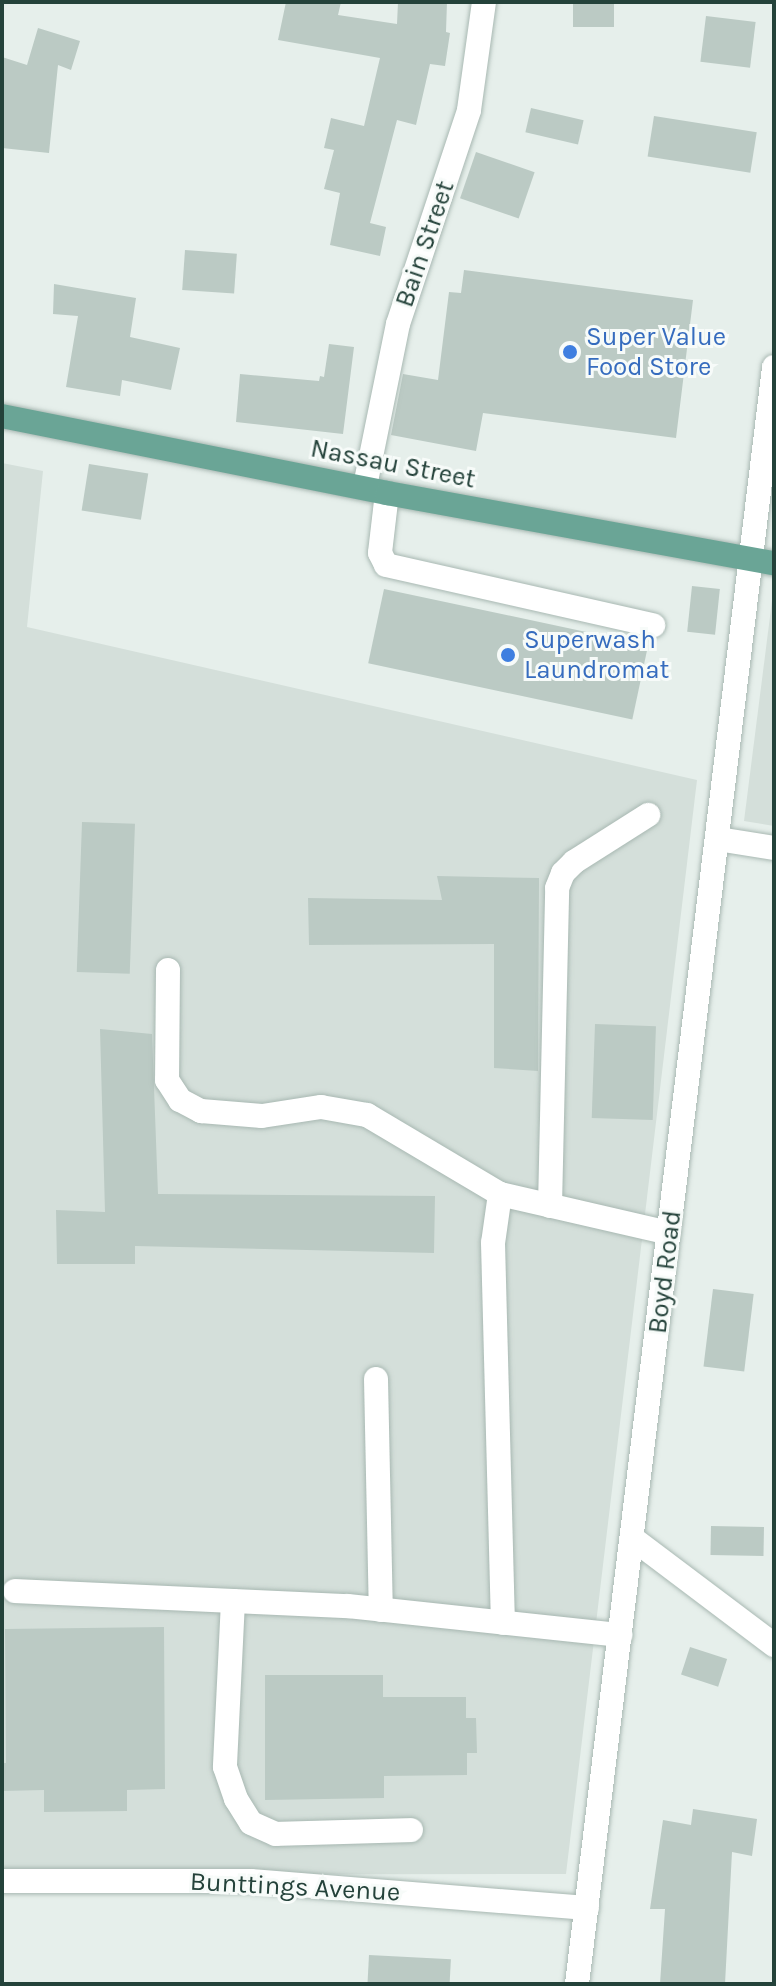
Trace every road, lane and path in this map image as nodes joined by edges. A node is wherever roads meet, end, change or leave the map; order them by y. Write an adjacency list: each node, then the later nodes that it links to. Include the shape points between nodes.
1 (484, 2): 4 (street, Bain Street, via 469,110 398,324)
2 (774, 367): 5 (street, Boyd Road)
3 (2, 416): 4 (main road, Nassau Street)
4 (376, 490): 5 (main road, Nassau Street); 6 (street, Bain Street, via 380,553 386,565)
5 (763, 562): 8 (street, Boyd Road)
6 (653, 625)
7 (648, 815): 12 (street, via 574,862 557,888)
8 (718, 839): 9 (street); 13 (street, Boyd Road)
9 (774, 848)
10 (168, 970): 11 (street, via 167,1080 180,1100 201,1111 262,1116 321,1107 367,1115)
11 (500, 1194): 12 (street); 19 (street, via 493,1243)
12 (550, 1206): 13 (street)
13 (669, 1233): 15 (street, Boyd Road)
14 (376, 1379): 18 (street)
15 (632, 1538): 20 (street, Boyd Road); 21 (street)
16 (15, 1591): 17 (street)
17 (233, 1601): 18 (street); 22 (street, via 225,1767 251,1823 276,1834)
18 (381, 1610): 19 (street)
19 (503, 1623): 20 (street)
20 (620, 1635): 24 (street, Boyd Road)
21 (774, 1645)
22 (411, 1830)
23 (2, 1881): 24 (street, Bunttings Avenue, via 251,1881)
24 (587, 1908): 25 (street, Boyd Road)
25 (577, 1984)

